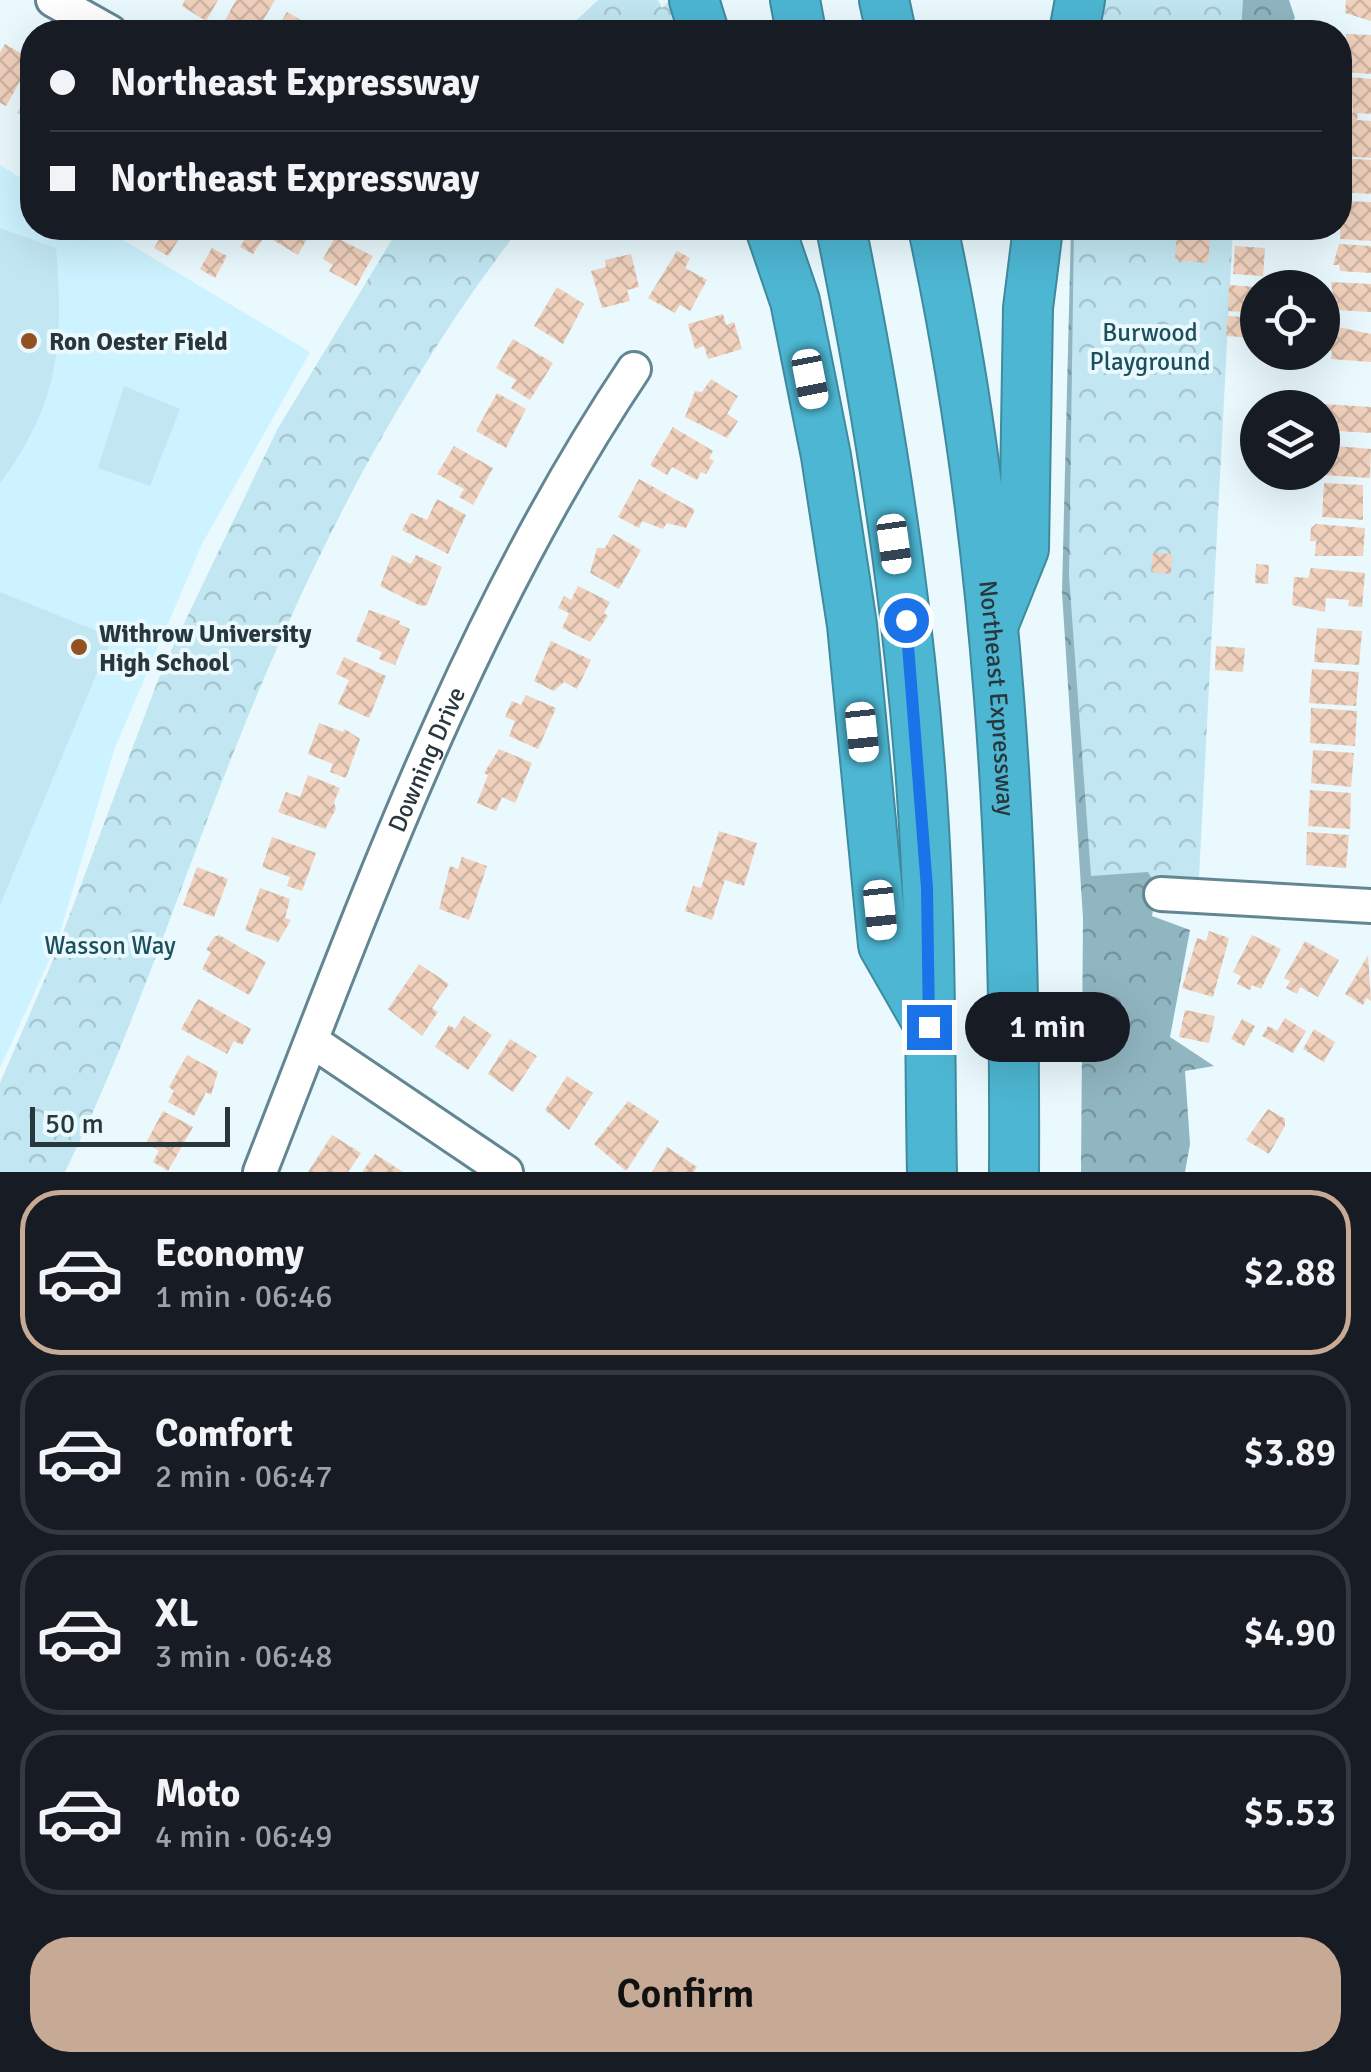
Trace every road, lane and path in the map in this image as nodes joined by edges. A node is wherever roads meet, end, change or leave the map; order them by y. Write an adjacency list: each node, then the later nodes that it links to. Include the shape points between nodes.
1 (53, 0): 2 (street)
2 (89, 20)
3 (774, 240): 11 (highway, via 794,302 826,456 852,625 884,945)
4 (843, 240): 11 (highway, via 906,620 927,888)
5 (936, 240): 8 (highway, Northeast Expressway)
6 (1036, 240): 8 (highway, via 1028,308 1024,549)
7 (634, 369): 12 (street, Downing Drive, via 486,622 413,784)
8 (992, 629): 16 (highway, Northeast Expressway, via 1010,926)
9 (1161, 894): 10 (street)
10 (1371, 906)
11 (929, 1027): 15 (highway)
12 (312, 1041): 13 (street, Downing Drive); 14 (street)
13 (260, 1172)
14 (506, 1172)
15 (932, 1172)
16 (1014, 1172)

